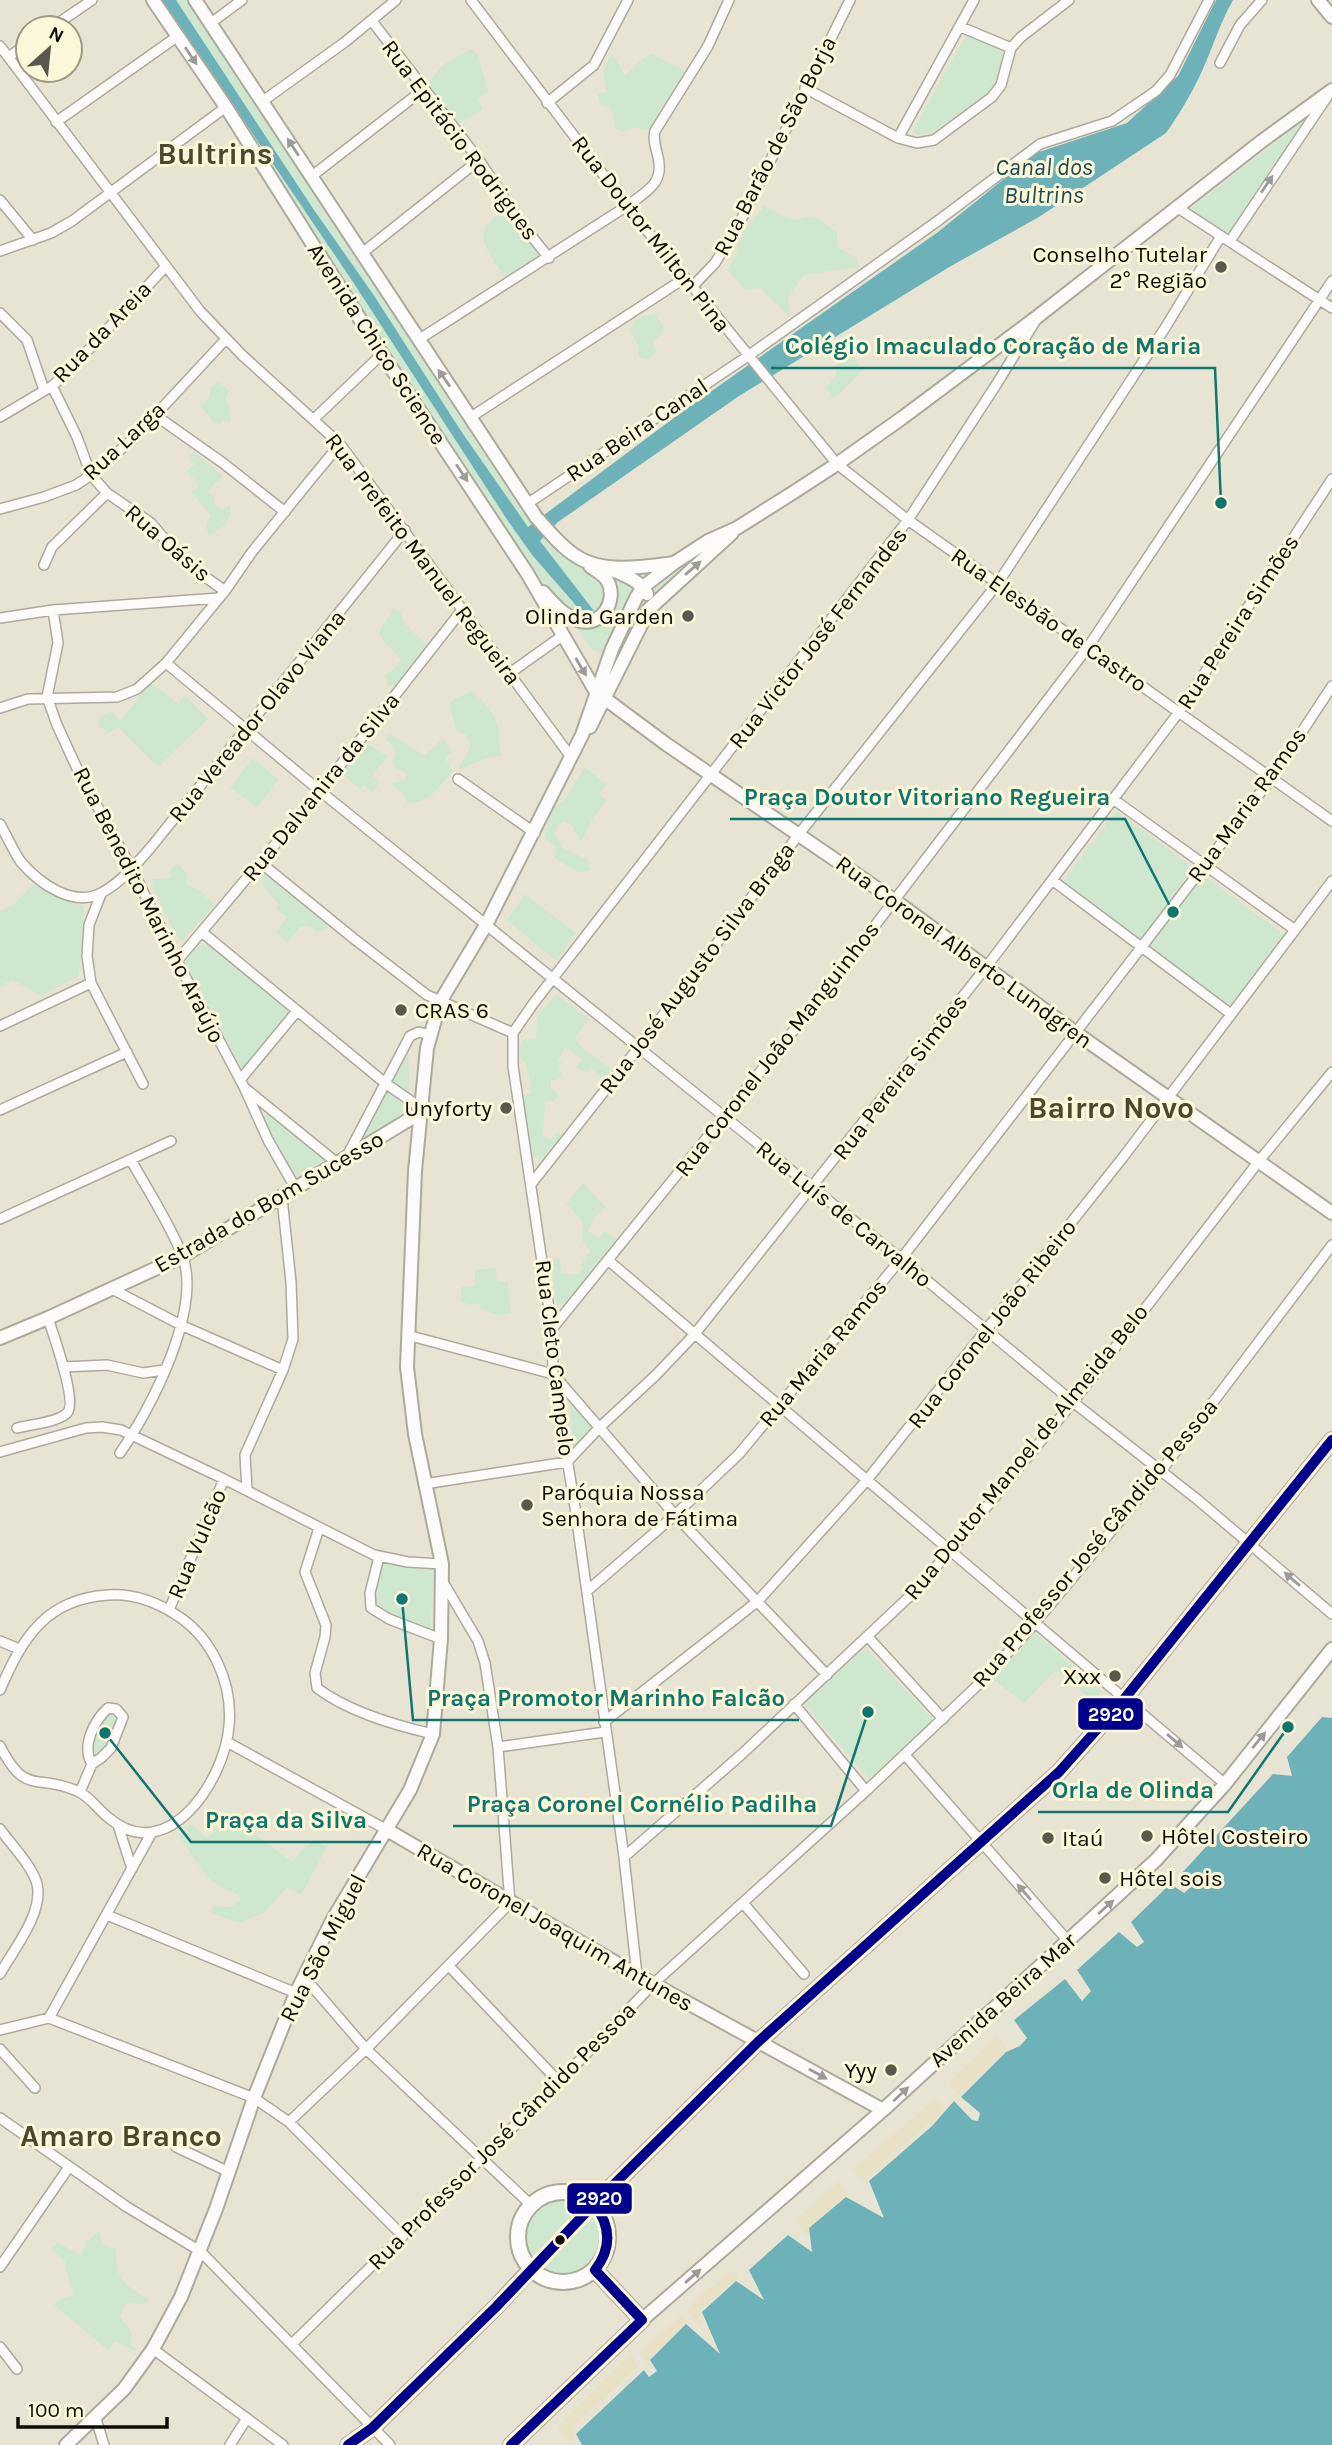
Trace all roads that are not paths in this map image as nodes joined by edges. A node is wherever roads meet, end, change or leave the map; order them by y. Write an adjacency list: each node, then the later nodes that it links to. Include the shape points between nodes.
1 (92, 0): 15 (street)
2 (153, 0): 20 (main road, Avenida Chico Science)
3 (195, 0): 18 (main road, Avenida Chico Science)
4 (242, 0): 18 (street)
5 (471, 0): 30 (street, Rua Doutor Milton Pina)
6 (628, 0): 30 (street, via 594,65)
7 (729, 0): 38 (street, via 708,46 655,131 660,174)
8 (850, 0): 26 (street, Rua Barão de São Borja)
9 (974, 0): 19 (street)
10 (1069, 0): 22 (street)
11 (1209, 0): 59 (street, Rua Beira Canal, via 1170,75 1156,91 1112,121 1040,144)
12 (1262, 0): 25 (street, via 1240,24)
13 (1318, 0): 16 (main road)
14 (394, 1): 17 (street)
15 (72, 14)
16 (1332, 17)
17 (372, 21): 27 (street, Rua Epitácio Rodrigues); 29 (street)
18 (211, 23): 29 (main road, Avenida Chico Science)
19 (961, 27): 22 (street); 33 (street)
20 (178, 36): 31 (main road, Avenida Chico Science, one-way to 31); 32 (street)
21 (0, 46): 24 (street, Rua Prefeito Manuel Regueira)
22 (1011, 48): 33 (street, via 1001,85 984,104 934,140 917,143)
23 (14, 53): 24 (street)
24 (8, 57): 32 (street, Rua Prefeito Manuel Regueira)
25 (1220, 63)
26 (805, 88): 33 (street); 49 (street, Rua Barão de São Borja, via 729,241)
27 (424, 89): 34 (street, Rua Epitácio Rodrigues); 35 (street)
28 (1332, 90): 39 (main road); 42 (street, one-way to 28)
29 (262, 101): 35 (main road, Avenida Chico Science, one-way to 29)
30 (547, 103): 38 (street, Rua Doutor Milton Pina)
31 (226, 107): 36 (street); 58 (main road, Avenida Chico Science)
32 (56, 122): 36 (street, Rua Prefeito Manuel Regueira)
33 (898, 138)
34 (479, 160): 44 (street); 45 (street, Rua Epitácio Rodrigues)
35 (312, 176): 44 (main road, Avenida Chico Science)
36 (110, 191): 41 (street, via 72,221); 46 (street, Rua Prefeito Manuel Regueira)
37 (0, 200): 41 (street)
38 (627, 206): 45 (street); 47 (street, Rua Doutor Milton Pina)
39 (1178, 208): 40 (street); 53 (main road)
40 (1222, 236): 42 (street); 81 (street, Rua José Augusto Silva Braga)
41 (33, 240): 43 (street)
42 (1230, 241): 50 (street)
43 (0, 251)
44 (361, 254): 57 (main road, Avenida Chico Science)
45 (549, 258): 57 (street)
46 (166, 266): 56 (street, Rua Prefeito Manuel Regueira); 60 (street, Rua da Areia)
47 (685, 278): 49 (street, Rua Doutor Milton Pina); 63 (street)
48 (1332, 281): 50 (street, Rua Coronel João Manguinhos)
49 (692, 287): 59 (street, Rua Doutor Milton Pina)
50 (1320, 300): 51 (street); 89 (street, Rua Coronel João Manguinhos)
51 (1332, 308)
52 (0, 313): 54 (street, Rua Oásis)
53 (1038, 317): 66 (main road); 73 (street, Rua Victor José Fernandes)
54 (9, 320): 55 (street); 60 (street, Rua Oásis, via 30,345)
55 (0, 330)
56 (226, 339): 61 (street, Rua Larga); 64 (street, Rua Prefeito Manuel Regueira)
57 (418, 340): 63 (main road, Avenida Chico Science, one-way to 57)
58 (382, 354): 64 (street); 80 (main road, Avenida Chico Science, one-way to 80)
59 (749, 358): 66 (street, Rua Doutor Milton Pina); 70 (street, Rua Beira Canal)
60 (48, 388): 62 (street, Rua da Areia); 67 (street, Rua Oásis, via 77,437)
61 (155, 415): 67 (street, Rua Larga); 72 (street)
62 (0, 417)
63 (471, 417): 70 (main road, Avenida Chico Science)
64 (314, 419): 65 (street, Rua Prefeito Manuel Regueira)
65 (340, 444): 72 (street); 75 (street, Rua Prefeito Manuel Regueira)
66 (837, 464): 73 (street, Rua Elesbão de Castro); 74 (main road)
67 (91, 475): 69 (street, Rua Oásis); 71 (street, Rua Larga, via 44,497)
68 (1332, 480): 96 (street, Rua Pereira Simões)
69 (107, 493): 78 (street, via 52,547); 83 (street, Rua Oásis, via 152,523 183,561)
70 (527, 504): 76 (main road, Avenida Chico Science)
71 (0, 509)
72 (285, 512): 83 (street)
73 (908, 520): 81 (street, Rua Elesbão de Castro); 99 (street, Rua Victor José Fernandes)
74 (737, 528): 77 (main road); 84 (main road, one-way to 74)
75 (405, 530): 86 (street, Rua Prefeito Manuel Regueira); 97 (street, Rua Vereador Olavo Viana)
76 (578, 558): 79 (main road, Avenida Chico Science); 80 (main road, via 603,576 610,589 609,607 590,621 574,619 560,610)
77 (674, 563): 79 (main road, Avenida Chico Science); 82 (main road)
78 (44, 565)
79 (604, 567): 82 (main road)
80 (527, 573): 88 (main road, Avenida Chico Science)
81 (998, 583): 89 (street, Rua Elesbão de Castro); 107 (street, Rua José Augusto Silva Braga)
82 (643, 587): 84 (main road); 93 (main road, via 612,649)
83 (222, 595): 85 (street); 90 (street)
84 (649, 608): 93 (main road)
85 (52, 610): 87 (street); 94 (street, via 58,643)
86 (462, 610): 91 (street, Rua Prefeito Manuel Regueira); 102 (street, Rua Dalvanira da Silva)
87 (0, 618)
88 (562, 636): 91 (street); 93 (main road, Avenida Chico Science, one-way to 93)
89 (1088, 647): 96 (street, Rua Elesbão de Castro); 114 (street, Rua Coronel João Manguinhos)
90 (166, 663): 94 (street, via 125,695); 97 (street, Rua Luís de Carvalho)
91 (510, 673): 98 (street, Rua Prefeito Manuel Regueira)
92 (1332, 686): 101 (street, Rua Maria Ramos)
93 (600, 695): 98 (main road, Rua São Miguel, via 594,720); 99 (main road, Rua Coronel Alberto Lundgren)
94 (47, 697): 95 (street); 110 (street, Rua Benedito Marinho Araújo, via 81,777)
95 (0, 708)
96 (1179, 712): 101 (street, Rua Elesbão de Castro); 103 (street, Rua Pereira Simões)
97 (247, 730): 102 (street, Rua Luís de Carvalho); 110 (street, Rua Vereador Olavo Viana)
98 (571, 757): 106 (main road, Rua São Miguel)
99 (712, 776): 107 (main road, Rua Coronel Alberto Lundgren); 121 (street, Rua Victor José Fernandes)
100 (458, 779): 106 (street)
101 (1271, 779): 104 (street, Rua Elesbão de Castro); 109 (street, Rua Maria Ramos)
102 (320, 791): 108 (street, Rua Dalvanira da Silva); 115 (street, Rua Luís de Carvalho)
103 (1113, 799): 109 (street); 111 (street, Rua Pereira Simões)
104 (1332, 821)
105 (0, 824): 113 (street, via 20,860 37,878 75,897)
106 (535, 833): 115 (main road, Rua São Miguel)
107 (799, 834): 114 (main road, Rua Coronel Alberto Lundgren); 130 (street, Rua José Augusto Silva Braga)
108 (261, 863): 117 (street, Rua Dalvanira da Silva); 123 (street)
109 (1204, 863): 116 (street); 118 (street, Rua Maria Ramos)
110 (132, 869): 113 (street, Rua Vereador Olavo Viana); 119 (street, Rua Benedito Marinho Araújo)
111 (1052, 880): 118 (street); 120 (street, Rua Pereira Simões)
112 (1332, 881): 116 (street, Rua Coronel João Ribeiro)
113 (100, 894): 122 (street, via 88,938)
114 (894, 900): 120 (main road, Rua Coronel Alberto Lundgren); 139 (street, Rua Coronel João Manguinhos)
115 (486, 925): 121 (street, Rua Luís de Carvalho); 123 (main road, Rua São Miguel)
116 (1295, 930): 125 (street, Rua Coronel João Ribeiro)
117 (203, 933): 119 (street, Rua Dalvanira da Silva); 124 (street)
118 (1141, 948): 125 (street); 128 (street, Rua Maria Ramos)
119 (177, 961): 133 (street, Rua Benedito Marinho Araújo)
120 (987, 966): 128 (main road, Rua Coronel Alberto Lundgren); 145 (street, Rua Pereira Simões)
121 (554, 979): 127 (street); 130 (street, Rua Luís de Carvalho)
122 (91, 983): 126 (street); 131 (street)
123 (440, 1002): 127 (street); 129 (main road, Rua São Miguel)
124 (297, 1011): 133 (street); 134 (street)
125 (1231, 1014): 136 (street, Rua Coronel João Ribeiro)
126 (0, 1026)
127 (513, 1033): 144 (street, Rua Cleto Campelo, via 513,1066)
128 (1076, 1033): 136 (main road, Rua Coronel Alberto Lundgren); 152 (street, Rua Maria Ramos)
129 (430, 1035): 134 (street, via 419,1032 410,1036); 138 (main road, Rua São Miguel)
130 (639, 1047): 139 (street, Rua Luís de Carvalho); 144 (street, Rua José Augusto Silva Braga)
131 (127, 1052): 135 (street); 137 (street)
132 (1332, 1072): 143 (street, Rua Doutor Manoel de Almeida Belo)
133 (242, 1083): 142 (street); 146 (street, Rua Benedito Marinho Araújo)
134 (385, 1083): 138 (street); 142 (street)
135 (142, 1084)
136 (1168, 1098): 143 (main road, Rua Coronel Alberto Lundgren); 158 (street, Rua Coronel João Ribeiro)
137 (0, 1110)
138 (420, 1111): 142 (main road, Estrada do Bom Sucesso); 159 (main road, Rua São Miguel)
139 (724, 1117): 145 (street, Rua Luís de Carvalho); 153 (street, Rua Coronel João Manguinhos)
140 (171, 1141): 141 (street)
141 (131, 1160): 149 (street); 151 (street)
142 (342, 1160): 146 (main road, Estrada do Bom Sucesso)
143 (1259, 1161): 148 (main road, Rua Coronel Alberto Lundgren); 166 (street, Rua Doutor Manoel de Almeida Belo)
144 (532, 1183): 157 (street, Rua Cleto Campelo)
145 (811, 1188): 152 (street, Rua Luís de Carvalho); 160 (street, Rua Pereira Simões)
146 (296, 1189): 147 (main road, Estrada do Bom Sucesso)
147 (282, 1198): 151 (main road, Estrada do Bom Sucesso); 164 (street, Rua Vulcão, via 294,1327)
148 (1332, 1213)
149 (0, 1219)
150 (1332, 1245): 175 (street, Rua Professor José Cândido Pessoa)
151 (183, 1256): 154 (main road, Estrada do Bom Sucesso); 156 (street)
152 (901, 1259): 158 (street, Rua Luís de Carvalho); 167 (street, Rua Maria Ramos)
153 (609, 1261): 157 (street, Rua Coronel João Manguinhos); 160 (street)
154 (112, 1289): 155 (main road, Estrada do Bom Sucesso); 156 (street)
155 (48, 1318): 161 (main road, Estrada do Bom Sucesso); 162 (street)
156 (183, 1326): 163 (street); 164 (street)
157 (552, 1329): 165 (street, Rua Cleto Campelo)
158 (987, 1331): 166 (street, Rua Luís de Carvalho); 177 (street, Rua Coronel João Ribeiro)
159 (407, 1335): 165 (street); 178 (main road, Rua São Miguel, via 408,1388)
160 (694, 1335): 167 (street); 168 (street, Rua Pereira Simões)
161 (0, 1338)
162 (63, 1367): 163 (street, via 107,1365 144,1373); 169 (street, via 71,1400 68,1412)
163 (164, 1370): 170 (street)
164 (283, 1370): 179 (street, Rua Vulcão, via 245,1455)
165 (553, 1374): 168 (street); 174 (street, Rua Cleto Campelo)
166 (1073, 1402): 175 (street, Rua Luís de Carvalho); 183 (street, Rua Doutor Manoel de Almeida Belo)
167 (779, 1405): 177 (street); 180 (street, Rua Maria Ramos, via 739,1454)
168 (600, 1427): 174 (street, Rua Pereira Simões); 180 (street)
169 (17, 1428)
170 (133, 1435): 172 (street, via 110,1428 86,1428); 173 (street); 176 (street)
171 (1332, 1440): 182 (main road)
172 (0, 1452)
173 (120, 1453)
174 (567, 1462): 178 (street); 187 (street, Rua Cleto Campelo)
175 (1161, 1471): 182 (street, Rua Luís de Carvalho); 191 (street, Rua Professor José Cândido Pessoa)
176 (225, 1479): 179 (street); 189 (street, Rua Vulcão)
177 (867, 1480): 183 (street); 188 (street, Rua Coronel João Ribeiro)
178 (424, 1484): 185 (main road, Rua São Miguel)
179 (247, 1490): 181 (street)
180 (675, 1515): 187 (street, Rua Maria Ramos); 188 (street)
181 (319, 1528): 184 (street); 203 (street, via 305,1568 326,1625 314,1681 317,1688 378,1718)
182 (1251, 1544): 190 (street, Rua Luís de Carvalho, one-way to 182); 199 (main road)
183 (951, 1550): 191 (street); 192 (street, Rua Doutor Manoel de Almeida Belo)
184 (379, 1557): 185 (street); 193 (street, via 371,1608)
185 (442, 1564): 186 (main road, Rua São Miguel)
186 (443, 1582): 193 (main road, Rua São Miguel); 206 (street, via 483,1653)
187 (587, 1591): 202 (street, Rua Cleto Campelo)
188 (758, 1601): 197 (street); 202 (street, Rua Coronel João Ribeiro)
189 (169, 1610): 195 (street, via 129,1595 75,1600 51,1612); 204 (street, via 198,1631 222,1674 230,1717)
190 (1332, 1614)
191 (1035, 1623): 199 (street); 201 (street, Rua Professor José Cândido Pessoa)
192 (868, 1637): 197 (street, Rua Doutor Manoel de Almeida Belo); 201 (street)
193 (441, 1639): 203 (main road, Rua São Miguel)
194 (0, 1641): 195 (street)
195 (19, 1649): 198 (street)
196 (1332, 1649): 209 (main road, Avenida Beira Mar, one-way to 196)
197 (827, 1675): 200 (street, Rua Doutor Manoel de Almeida Belo)
198 (0, 1690)
199 (1125, 1698): 209 (street, one-way to 209); 216 (main road, via 1059,1772)
200 (794, 1704): 210 (street); 217 (street, Rua Doutor Manoel de Almeida Belo)
201 (943, 1719): 207 (street, Rua Professor José Cândido Pessoa)
202 (605, 1727): 206 (street); 217 (street, Rua Cleto Campelo)
203 (433, 1734): 214 (main road, Rua São Miguel, via 419,1772)
204 (227, 1742): 214 (street, Rua Coronel Joaquim Antunes); 215 (street, via 193,1807 176,1823)
205 (0, 1746): 211 (street, via 23,1778)
206 (498, 1747): 219 (street)
207 (905, 1755): 210 (street, Rua Professor José Cândido Pessoa); 216 (street)
208 (92, 1764): 208 (street, via 105,1755 118,1732 123,1717 116,1709 103,1713 90,1736 87,1754); 211 (street)
209 (1224, 1784): 222 (main road, Avenida Beira Mar, one-way to 209, via 1159,1857)
210 (866, 1791): 220 (street, Rua Professor José Cândido Pessoa)
211 (80, 1792): 212 (street)
212 (118, 1825): 215 (street); 218 (street)
213 (0, 1829): 224 (street, via 29,1868 38,1890 29,1924)
214 (387, 1830): 219 (main road, Rua Coronel Joaquim Antunes); 227 (main road, Rua São Miguel)
215 (151, 1834): 218 (street)
216 (981, 1843): 222 (street, one-way to 216); 232 (main road)
217 (624, 1857): 226 (street, Rua Cleto Campelo)
218 (132, 1869): 221 (street)
219 (510, 1903): 223 (street); 226 (main road, Rua Coronel Joaquim Antunes)
220 (743, 1903): 225 (street); 228 (street, Rua Professor José Cândido Pessoa)
221 (107, 1915): 229 (street); 230 (street)
222 (1068, 1941): 238 (main road, Avenida Beira Mar, one-way to 222)
223 (449, 1966): 234 (street); 235 (street)
224 (0, 1974)
225 (804, 1974)
226 (637, 1975): 228 (main road, Rua Coronel Joaquim Antunes)
227 (304, 1977): 229 (main road, Rua São Miguel); 234 (street)
228 (653, 1984): 232 (main road, Rua Coronel Joaquim Antunes); 235 (street, Rua Professor José Cândido Pessoa)
229 (296, 1993): 237 (main road, Rua São Miguel)
230 (49, 2018): 231 (street); 237 (street)
231 (0, 2030)
232 (759, 2041): 238 (main road, Rua Coronel Joaquim Antunes, one-way to 238); 245 (main road)
233 (0, 2049): 236 (street)
234 (366, 2049): 240 (street); 242 (street)
235 (559, 2082): 242 (street, Rua Professor José Cândido Pessoa)
236 (35, 2088)
237 (254, 2098): 240 (street); 244 (main road, Rua São Miguel)
238 (883, 2110): 252 (main road, Avenida Beira Mar, one-way to 238)
239 (0, 2118): 243 (street)
240 (289, 2122): 247 (street)
241 (176, 2147): 244 (street)
242 (482, 2158): 246 (street); 247 (street, Rua Professor José Cândido Pessoa)
243 (69, 2167): 248 (street); 249 (street)
244 (229, 2172): 248 (main road, Rua São Miguel)
245 (594, 2204): 246 (main road, via 562,2192 545,2195); 251 (main road, via 609,2233 607,2249)
246 (531, 2205): 250 (main road, via 519,2225 518,2237)
247 (403, 2236): 253 (street, Rua Professor José Cândido Pessoa)
248 (200, 2251): 253 (street); 255 (main road, Rua São Miguel)
249 (0, 2267)
250 (531, 2269): 251 (main road, via 558,2282 582,2279); 259 (main road)
251 (595, 2270): 252 (main road)
252 (642, 2320): 266 (main road)
253 (292, 2344): 259 (street)
254 (0, 2347): 256 (street)
255 (153, 2349): 257 (main road, Rua São Miguel); 258 (street)
256 (17, 2369)
257 (96, 2418): 260 (main road, Rua São Miguel); 261 (street)
258 (247, 2418): 262 (street); 263 (street)
259 (372, 2428): 264 (main road); 265 (street)
260 (66, 2445)
261 (104, 2445)
262 (230, 2445)
263 (283, 2445)
264 (348, 2445)
265 (390, 2445)
266 (511, 2445)

